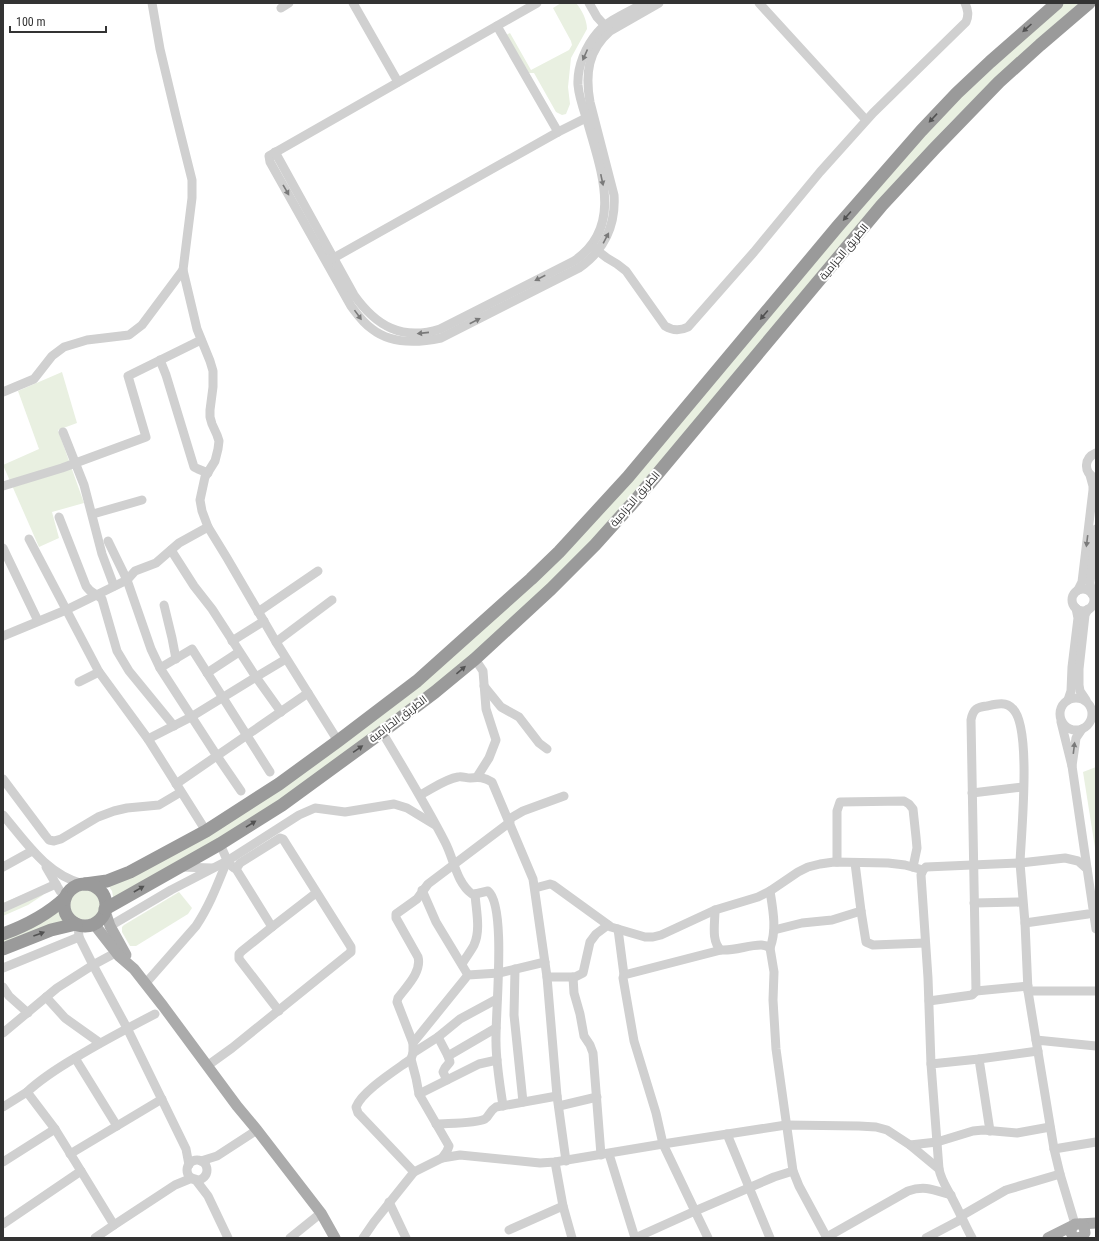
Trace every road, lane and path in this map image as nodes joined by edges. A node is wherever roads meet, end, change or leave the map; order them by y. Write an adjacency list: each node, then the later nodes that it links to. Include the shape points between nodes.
1 (152, 3): 21 (street, via 160,49 192,180)
2 (289, 3): 12 (street)
3 (353, 3): 15 (street)
4 (537, 3): 13 (street)
5 (589, 3): 14 (street, via 597,17)
6 (644, 3): 14 (street)
7 (659, 3): 14 (street)
8 (759, 3): 17 (street)
9 (964, 3): 17 (street, via 968,11 966,22)
10 (1057, 3): 79 (highway, الطريق الحزامية, one-way to 79, via 957,93 921,131 838,226 642,461 559,552 417,681)
11 (1089, 3): 60 (highway, الطريق الحزامية, via 999,82 935,148 882,206 605,534 551,589)
12 (281, 8)
13 (497, 26): 15 (street); 18 (street)
14 (608, 28): 16 (street, via 590,64)
15 (398, 82): 20 (street, via 275,152)
16 (590, 117): 18 (street); 19 (street, via 615,204 609,233)
17 (866, 120): 19 (street, via 754,252 688,326 681,330 665,326 626,272)
18 (558, 132): 20 (street)
19 (595, 249): 20 (street, via 587,262 579,268 441,338 422,342 396,339 372,329 352,306)
20 (330, 260)
21 (183, 270): 22 (street); 24 (street, via 147,319 135,331 123,336 64,347 52,356 34,378)
22 (201, 340): 23 (street); 28 (street, via 212,367 210,417 219,441 215,461)
23 (160, 360): 27 (street, via 128,376 146,437); 28 (street, via 194,466 198,470)
24 (3, 392)
25 (63, 432): 27 (street)
26 (1095, 452): 29 (street, via 1086,464 1088,472)
27 (76, 462): 30 (street); 32 (street)
28 (208, 472): 34 (street, via 200,500)
29 (1093, 477): 43 (street, one-way to 43, via 1082,582)
30 (3, 486)
31 (142, 500): 32 (street)
32 (93, 514): 42 (street, via 102,554)
33 (59, 517): 44 (street, via 86,586)
34 (208, 527): 39 (street); 51 (street)
35 (1096, 529): 45 (street, via 1090,583)
36 (29, 539): 50 (street)
37 (108, 541): 41 (street)
38 (3, 548): 52 (street)
39 (171, 550): 41 (street, via 156,563 135,571); 55 (street)
40 (318, 571): 51 (street)
41 (127, 580): 42 (street); 61 (street)
42 (114, 586): 44 (street)
43 (1078, 590): 45 (street, via 1086,589); 48 (street, via 1072,598)
44 (96, 594): 50 (street); 74 (street, via 102,599 114,642 123,661)
45 (1092, 594): 49 (street, via 1093,605)
46 (332, 600): 56 (street)
47 (164, 605): 58 (street)
48 (1076, 608): 49 (street); 69 (street, via 1078,618)
49 (1088, 609): 70 (street, via 1085,615 1079,674 1080,691)
50 (66, 610): 52 (street); 62 (street)
51 (258, 612): 53 (street)
52 (38, 621): 54 (street)
53 (264, 621): 55 (street); 56 (street)
54 (3, 636)
55 (232, 641): 57 (street)
56 (276, 642): 59 (street)
57 (239, 652): 63 (street); 64 (street)
58 (176, 659): 61 (street); 63 (street, via 192,649)
59 (286, 659): 64 (street); 67 (street)
60 (475, 659): 66 (street, via 483,670); 76 (highway, الطريق الحزامية, one-way to 60)
61 (160, 668): 72 (street)
62 (99, 672): 65 (street); 78 (street)
63 (208, 673): 68 (street)
64 (256, 677): 68 (street); 71 (street)
65 (79, 682)
66 (484, 686): 80 (street, via 501,707 519,717); 84 (street, via 486,709 496,740)
67 (308, 693): 71 (street); 79 (street)
68 (223, 698): 72 (street); 77 (street)
69 (1068, 700): 70 (street); 73 (street, via 1061,708)
70 (1086, 700): 75 (street, via 1092,709 1092,717 1090,724)
71 (281, 712): 77 (street)
72 (191, 717): 74 (street); 81 (street)
73 (1060, 719): 75 (street, via 1070,729); 82 (street)
74 (174, 726): 78 (street)
75 (1082, 729): 82 (street, one-way to 75, via 1076,738)
76 (382, 732): 91 (street); 97 (highway, الطريق الحزامية, one-way to 76, via 282,805)
77 (247, 735): 81 (street); 83 (street)
78 (148, 739): 86 (street)
79 (338, 741): 96 (highway, الطريق الحزامية, via 279,784)
80 (547, 749)
81 (216, 756): 86 (street); 88 (street)
82 (1072, 766): 110 (street)
83 (270, 772)
84 (477, 777): 91 (street, via 453,778); 94 (street, via 487,778 492,782)
85 (3, 779): 89 (street, via 44,836 54,841 62,839 98,817 127,808 159,805)
86 (176, 784): 89 (street)
87 (1023, 787): 90 (street); 90 (street, via 1020,720 1014,709 1002,704 979,707 972,714); 103 (street)
88 (241, 791)
89 (182, 792): 96 (street)
90 (972, 793): 105 (street)
91 (420, 795): 95 (street)
92 (564, 796): 94 (street, via 522,811)
93 (3, 815): 98 (street)
94 (509, 821): 104 (street); 115 (street)
95 (436, 826): 100 (street, via 407,808 394,804 345,812 315,808 299,815); 104 (street)
96 (206, 831): 114 (highway, الطريق الحزامية, via 119,877)
97 (220, 844): 100 (street); 106 (highway, الطريق الحزامية)
98 (32, 851): 99 (street); 108 (street)
99 (42, 861): 113 (street); 114 (street, via 58,873)
100 (227, 861): 109 (street); 111 (street); 154 (street, via 211,901 200,920)
101 (836, 862): 102 (street); 107 (street, via 837,810 840,802 904,801 913,808 916,848); 117 (street, via 808,867)
102 (855, 863): 107 (street, via 888,863); 126 (street)
103 (1020, 863): 105 (street); 110 (street, via 1065,858 1078,861); 121 (street)
104 (454, 864): 116 (street); 119 (street, via 459,878 470,892)
105 (973, 865): 112 (street, via 926,867); 122 (street)
106 (179, 867): 109 (street); 124 (highway, الطريق الحزامية, one-way to 106)
107 (913, 867): 112 (street)
108 (3, 868)
109 (212, 868): 131 (street)
110 (1087, 868): 135 (street)
111 (236, 869): 118 (street, via 240,863 281,838); 132 (street)
112 (923, 870): 138 (street, via 921,875)
113 (56, 884): 120 (street); 123 (street)
114 (84, 884): 120 (highway, الطريق الحزامية, via 74,886); 124 (highway, via 97,887 106,903)
115 (535, 888): 130 (street, via 553,884); 143 (street)
116 (422, 890): 144 (street, via 436,922); 171 (street, via 416,899 396,915 418,960 417,970 397,1002)
117 (770, 891): 125 (street); 136 (street)
118 (316, 893): 132 (street); 162 (street, via 351,947 351,952)
119 (475, 894): 144 (street, via 476,938); 149 (street, via 488,891 494,898)
120 (65, 897): 133 (highway, via 67,916); 137 (highway, الطريق الحزامية, via 50,910)
121 (1022, 902): 122 (street); 128 (street)
122 (974, 903): 157 (street)
123 (3, 908)
124 (105, 910): 129 (highway, الطريق الحزامية); 131 (main road)
125 (715, 910): 134 (street, via 657,937 639,936); 141 (street, via 715,939 717,947)
126 (860, 911): 136 (street, via 832,920); 138 (street, via 866,942 873,945)
127 (1088, 914): 128 (street)
128 (1025, 923): 156 (street)
129 (94, 924): 133 (highway); 142 (main road)
130 (608, 925): 134 (street); 153 (street, via 593,937 587,949 584,970)
131 (110, 926): 147 (main road)
132 (272, 927): 162 (street, via 242,951 239,959)
133 (78, 929): 140 (highway, one-way to 133, via 51,930); 145 (street); 146 (street)
134 (618, 929): 151 (street)
135 (1096, 929)
136 (774, 930): 139 (street)
137 (3, 934)
138 (925, 943): 161 (street)
139 (770, 948): 141 (street, via 761,944); 192 (street, via 774,972 776,1049)
140 (3, 949)
141 (721, 950): 151 (street)
142 (117, 952): 145 (street); 147 (main road)
143 (545, 962): 148 (street); 152 (street)
144 (462, 964): 150 (street)
145 (93, 965): 159 (street); 165 (street)
146 (3, 968)
147 (134, 969): 154 (main road)
148 (515, 969): 149 (street); 187 (street, via 514,1015)
149 (499, 973): 150 (street); 160 (street)
150 (468, 975): 171 (street)
151 (624, 975): 201 (street, via 634,1041)
152 (547, 977): 153 (street); 184 (street)
153 (573, 977): 185 (street, via 584,1036 593,1053)
154 (145, 984): 180 (main road)
155 (3, 987): 163 (street)
156 (1028, 988): 157 (street); 158 (street); 169 (street)
157 (976, 990): 161 (street, via 972,995)
158 (1096, 990)
159 (46, 997): 163 (street); 170 (street, via 65,1018)
160 (497, 999): 166 (street); 168 (street, via 460,1019)
161 (928, 1000): 179 (street)
162 (279, 1011): 180 (street)
163 (28, 1014): 167 (street)
164 (155, 1014): 165 (street)
165 (127, 1028): 170 (street); 186 (street)
166 (496, 1028): 175 (street); 177 (street)
167 (3, 1033)
168 (438, 1037): 174 (street); 175 (street)
169 (1036, 1040): 172 (street); 173 (street)
170 (100, 1043): 176 (street)
171 (413, 1043): 174 (street)
172 (1096, 1046)
173 (1038, 1051): 178 (street); 194 (street)
174 (412, 1056): 183 (street); 214 (street, via 376,1084 359,1100 356,1107 358,1113)
175 (448, 1056): 181 (street, via 450,1062 444,1072)
176 (76, 1058): 182 (street, via 40,1080); 193 (street)
177 (497, 1060): 181 (street, via 478,1064); 188 (street)
178 (979, 1060): 179 (street); 197 (street)
179 (931, 1064): 199 (street)
180 (208, 1066): 196 (main road)
181 (447, 1080): 183 (street)
182 (27, 1092): 190 (street); 195 (street)
183 (419, 1094): 191 (street)
184 (558, 1096): 187 (street); 189 (street)
185 (597, 1097): 189 (street); 205 (street)
186 (162, 1099): 193 (street); 211 (street)
187 (524, 1102): 188 (street)
188 (503, 1106): 191 (street, via 490,1110 484,1119)
189 (559, 1106): 207 (street)
190 (3, 1107)
191 (436, 1124): 206 (street, via 449,1146)
192 (786, 1125): 198 (street); 202 (street, via 876,1128 887,1130); 212 (street)
193 (117, 1126): 204 (street)
194 (1050, 1127): 197 (street, via 1016,1133); 203 (street)
195 (55, 1129): 204 (street); 208 (street)
196 (257, 1130): 211 (street); 221 (main road)
197 (990, 1131): 199 (street, via 973,1131)
198 (727, 1134): 201 (street); 216 (street)
199 (937, 1142): 202 (street); 210 (street)
200 (1096, 1142): 203 (street)
201 (663, 1144): 205 (street); 220 (street)
202 (910, 1145): 210 (street)
203 (1054, 1149): 215 (street)
204 (70, 1154): 213 (street)
205 (605, 1155): 207 (street); 237 (street)
206 (442, 1158): 209 (street, via 460,1156); 214 (street)
207 (566, 1161): 209 (street)
208 (3, 1162)
209 (555, 1162): 219 (street)
210 (939, 1169): 217 (street, via 941,1180)
211 (197, 1170): 225 (street); 231 (street)
212 (793, 1171): 216 (street); 240 (street)
213 (81, 1172): 224 (street); 225 (street)
214 (414, 1172): 218 (street)
215 (1060, 1174): 222 (street, via 1006,1190); 228 (street)
216 (749, 1188): 220 (street); 239 (street)
217 (951, 1195): 222 (street); 240 (street, via 927,1188 908,1191)
218 (389, 1202): 234 (street); 235 (street)
219 (562, 1206): 226 (street); 236 (street)
220 (695, 1211): 237 (street); 238 (street)
221 (321, 1213): 232 (street); 233 (main road)
222 (961, 1218): 241 (street); 242 (street)
223 (1096, 1223): 228 (main road)
224 (3, 1224)
225 (114, 1225): 230 (street)
226 (509, 1230)
227 (1096, 1230): 228 (main road)
228 (1077, 1233): 229 (main road)
229 (1051, 1237)
230 (95, 1238)
231 (228, 1238)
232 (290, 1238)
233 (335, 1238)
234 (363, 1238)
235 (406, 1238)
236 (572, 1238)
237 (635, 1238)
238 (708, 1238)
239 (770, 1238)
240 (827, 1238)
241 (926, 1238)
242 (972, 1238)

